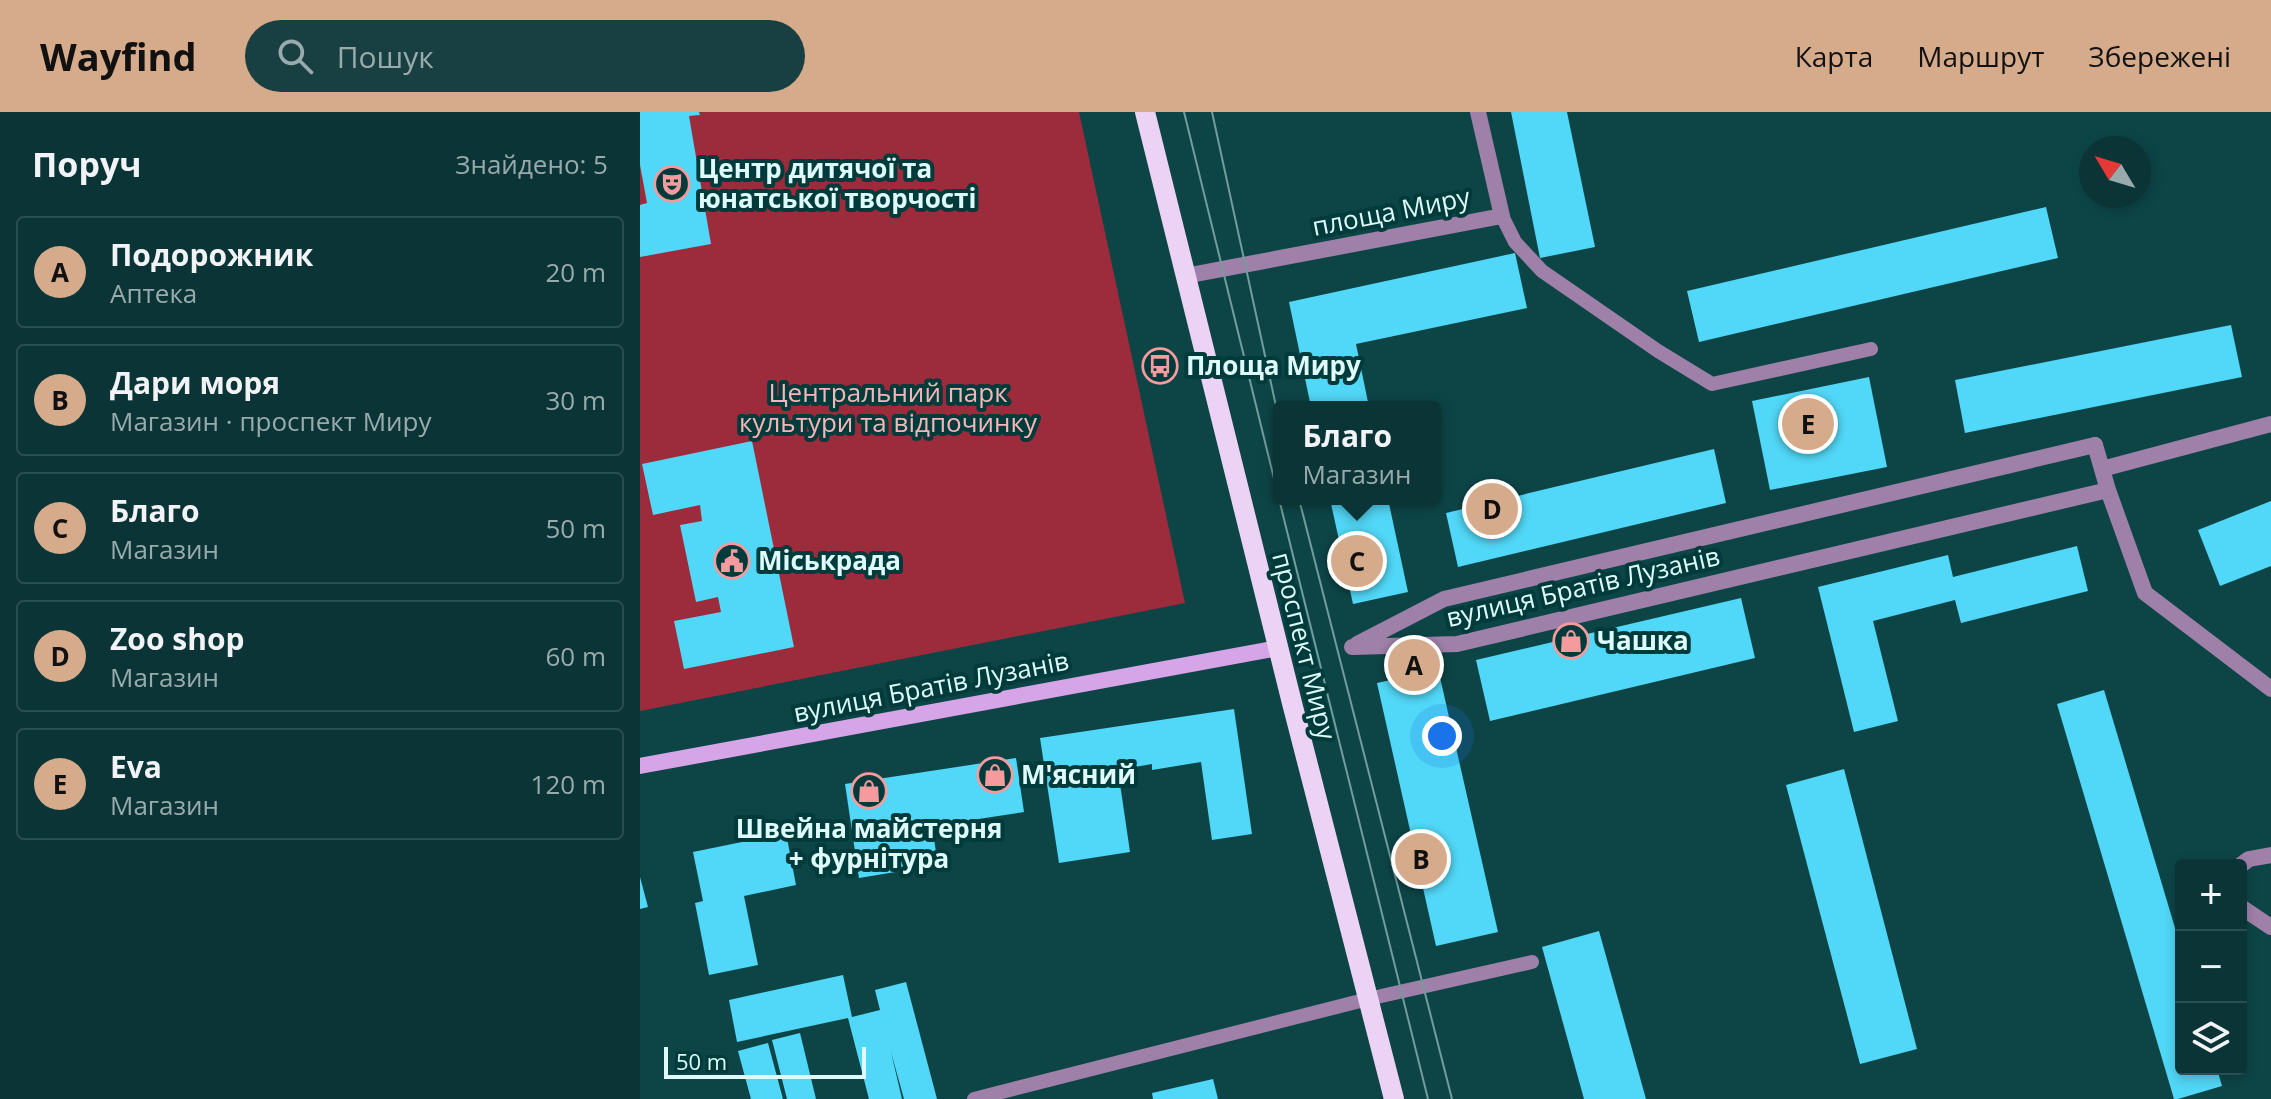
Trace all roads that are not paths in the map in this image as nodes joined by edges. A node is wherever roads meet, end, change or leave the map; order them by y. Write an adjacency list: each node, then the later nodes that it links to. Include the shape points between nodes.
1 (1145, 112): 4 (main road, проспект Миру)
2 (1478, 112): 3 (street, площа Миру)
3 (1502, 216): 4 (street, площа Миру); 5 (lane, via 1515,242 1542,271 1712,384)
4 (1185, 276): 9 (main road, проспект Миру)
5 (1871, 349)
6 (2271, 424): 7 (street)
7 (2102, 469): 8 (street); 8 (street, вулиця Братів Лузанів, via 2095,445 1444,599 1352,647 1457,644)
8 (2108, 490): 10 (street, via 2145,593)
9 (1278, 648): 11 (main road, вулиця Братів Лузанів); 17 (main road, проспект Миру)
10 (2271, 689)
11 (640, 766)
12 (2271, 855): 13 (street)
13 (2247, 860)
14 (2247, 911): 15 (street)
15 (2271, 927)
16 (1532, 962): 17 (lane)
17 (1368, 999): 18 (lane); 19 (main road, проспект Миру)
18 (974, 1099)
19 (1394, 1099)

